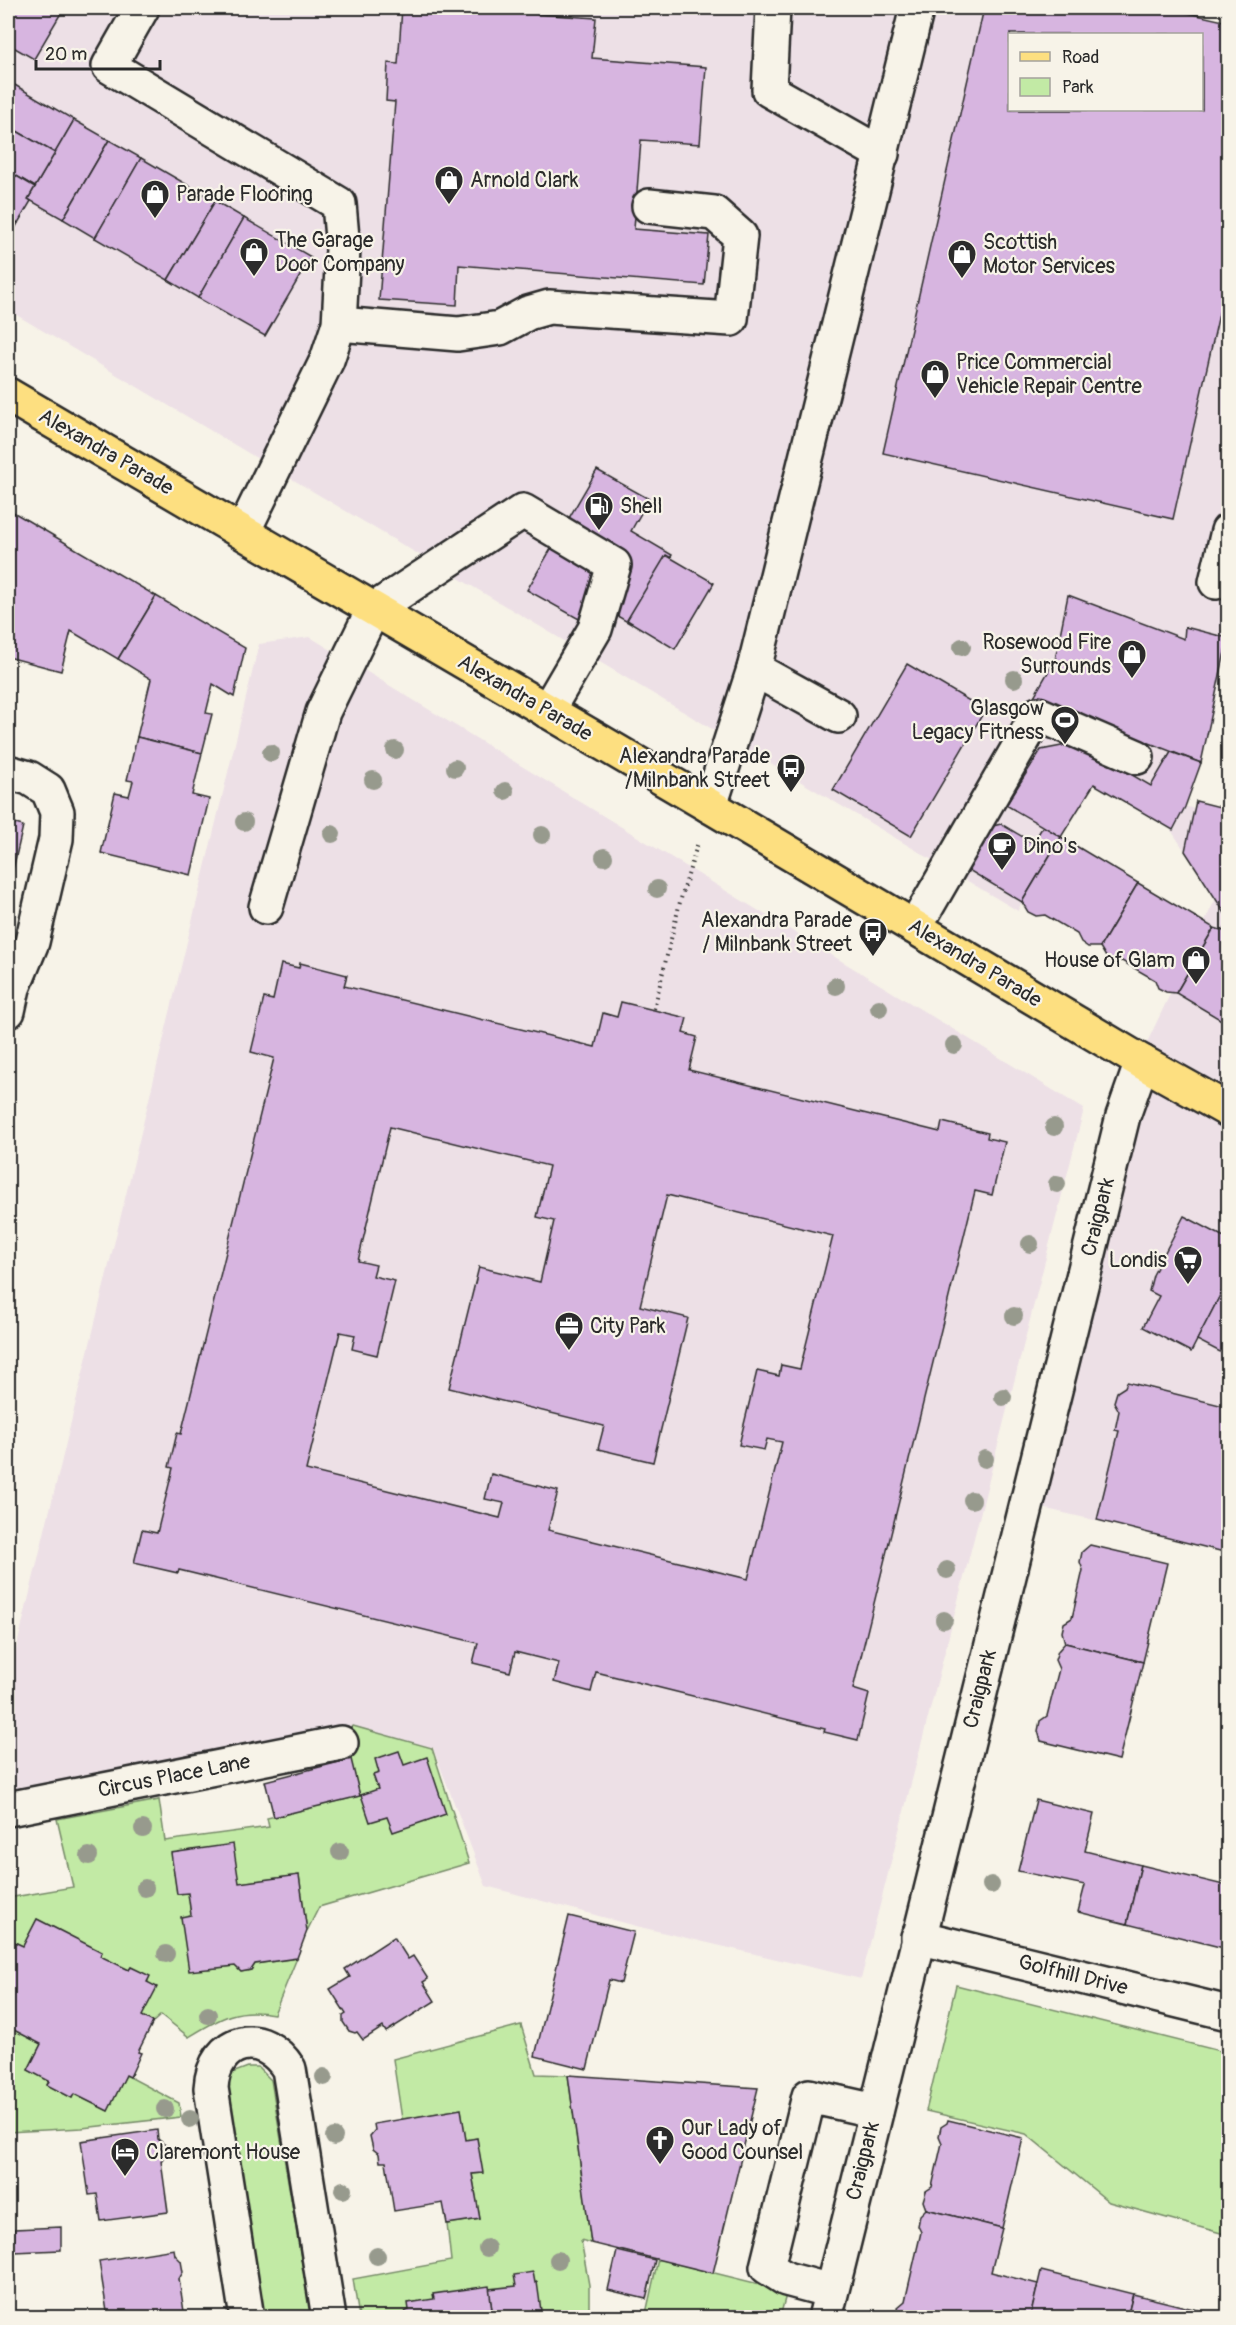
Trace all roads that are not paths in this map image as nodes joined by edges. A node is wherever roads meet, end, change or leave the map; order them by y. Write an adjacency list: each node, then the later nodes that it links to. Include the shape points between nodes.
1 (142, 8): 6 (street, via 109,66 339,204 344,249)
2 (773, 8): 4 (street, via 769,90)
3 (917, 8): 4 (street)
4 (882, 154): 12 (street)
5 (649, 206): 6 (street, via 714,213 740,236 731,319 549,307 500,328 458,334)
6 (339, 324): 9 (street, via 327,360)
7 (8, 395): 9 (main road, Alexandra Parade)
8 (1228, 531): 10 (street)
9 (243, 532): 11 (main road, Alexandra Parade)
10 (1216, 582)
11 (374, 609): 13 (main road, Alexandra Parade); 13 (street, via 523,511 614,565 595,629); 18 (street, via 323,712)
12 (754, 669): 14 (street); 17 (street)
13 (547, 711): 17 (main road, Alexandra Parade)
14 (839, 716)
15 (1137, 757): 19 (street, via 1038,714)
16 (8, 772): 20 (street, via 29,778 48,790 57,812 56,839 32,942)
17 (710, 806): 19 (main road, Alexandra Parade)
18 (266, 907)
19 (915, 927): 21 (main road, Alexandra Parade)
20 (8, 1011)
21 (1142, 1062): 22 (main road, Alexandra Parade); 25 (street, Craigpark, via 1123,1116)
22 (1228, 1110)
23 (341, 1743): 24 (street, Circus Place Lane)
24 (8, 1809)
25 (918, 1937): 26 (street, Golfhill Drive); 27 (street, Craigpark)
26 (1228, 2013)
27 (876, 2111): 28 (street, Craigpark); 28 (street, via 809,2096 767,2267)
28 (828, 2304)
29 (247, 2318): 30 (street, via 212,2072 221,2057 234,2047 250,2043 266,2046 280,2055 289,2070)
30 (329, 2318)

